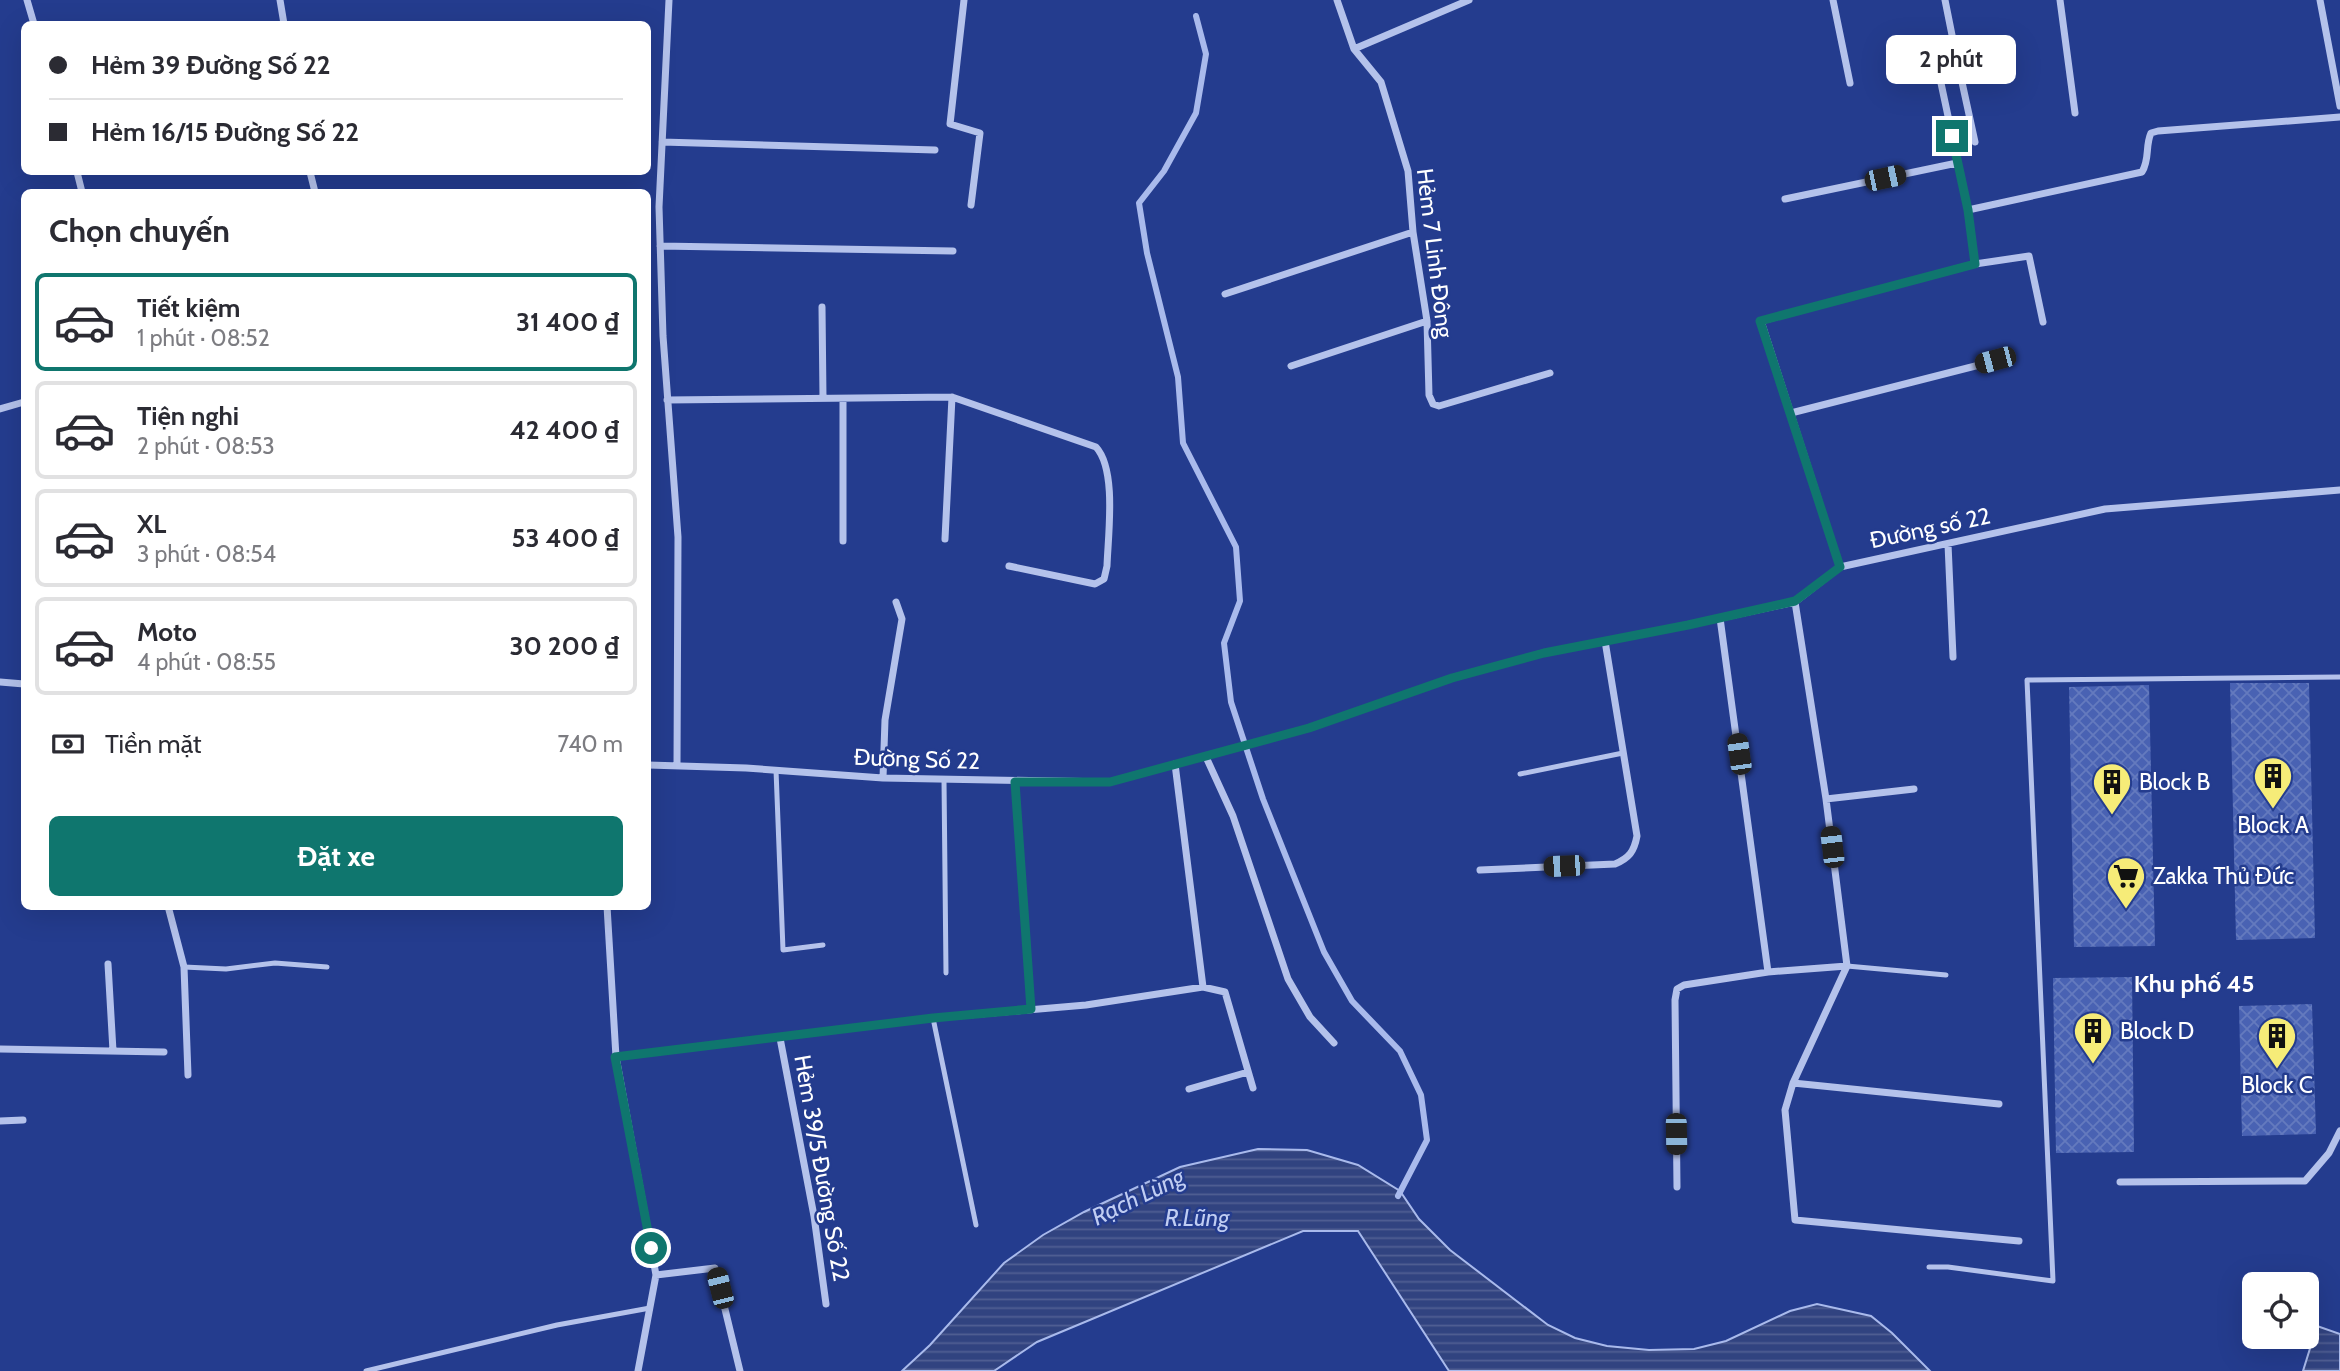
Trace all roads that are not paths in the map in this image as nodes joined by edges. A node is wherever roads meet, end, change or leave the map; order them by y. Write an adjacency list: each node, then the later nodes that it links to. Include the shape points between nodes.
1 (27, 0): 11 (street)
2 (280, 0): 12 (street)
3 (669, 0): 19 (street)
4 (964, 0): 24 (street, via 950,124 980,133)
5 (1337, 0): 13 (street, Hẻm 7 Linh Đông)
6 (1469, 0): 13 (street)
7 (1833, 0): 15 (street)
8 (1945, 0): 14 (street)
9 (2060, 0): 17 (street)
10 (2320, 0): 16 (street)
11 (33, 21)
12 (284, 21)
13 (1354, 49): 26 (street, Hẻm 7 Linh Đông, via 1381,82 1408,171)
14 (1955, 50): 20 (street); 22 (street, via 1935,55)
15 (1850, 83)
16 (2340, 106)
17 (2075, 113)
18 (2340, 117): 25 (street, via 2158,131 2148,139 2143,172)
19 (662, 142): 21 (street); 27 (street)
20 (1975, 142)
21 (935, 150)
22 (1957, 163): 23 (street); 25 (street)
23 (1784, 199)
24 (971, 205)
25 (1968, 210): 29 (street)
26 (1413, 232): 30 (street); 32 (street, Hẻm 7 Linh Đông)
27 (660, 246): 28 (street); 40 (street)
28 (953, 251)
29 (1975, 264): 33 (street, via 2029,256); 43 (street, via 1760,321)
30 (1225, 294)
31 (822, 307): 38 (street)
32 (1427, 321): 35 (street); 36 (street, Hẻm 7 Linh Đông, via 1433,404)
33 (2043, 322)
34 (1995, 360): 43 (street)
35 (1291, 366)
36 (1550, 373)
37 (952, 397): 39 (street); 45 (street); 48 (street, via 1096,447 1103,454 1109,474 1104,579 1095,584)
38 (823, 398): 39 (street); 40 (street)
39 (843, 399): 46 (street)
40 (667, 400): 63 (street, via 678,537)
41 (21, 403): 42 (street)
42 (0, 409)
43 (1791, 413): 49 (street)
44 (2340, 490): 47 (street, Đường số 22, via 2105,509)
45 (945, 539)
46 (843, 541)
47 (1948, 544): 49 (street, Đường số 22); 54 (street)
48 (1009, 566)
49 (1840, 567): 50 (street, Đường số 22)
50 (1795, 601): 52 (street, Đường số 22); 70 (street)
51 (895, 602): 66 (street, via 902,619 885,720)
52 (1720, 618): 53 (street, Đường số 22); 79 (street)
53 (1605, 641): 58 (street, Đường số 22, via 1452,678); 59 (street)
54 (1953, 657)
55 (2340, 677): 104 (lane, via 2027,680 2053,1281)
56 (0, 681): 57 (street)
57 (21, 684)
58 (1223, 753): 60 (street, Đường Số 22)
59 (1623, 753): 65 (lane); 71 (street, via 1637,836 1631,855 1615,864)
60 (1206, 757): 61 (street, Đường Số 22); 86 (street, via 1233,816 1288,979 1310,1017)
61 (1175, 764): 68 (street, Đường Số 22, via 1110,782); 82 (street)
62 (651, 765): 63 (street, Đường Số 22)
63 (677, 766): 64 (street, Đường Số 22)
64 (776, 770): 66 (street, Đường Số 22); 74 (lane, via 783,950)
65 (1520, 774)
66 (883, 778): 67 (street, Đường Số 22)
67 (944, 780): 68 (street, Đường Số 22); 80 (lane)
68 (1015, 782): 83 (street)
69 (1914, 789): 70 (street)
70 (1826, 799): 76 (street)
71 (1480, 870)
72 (169, 910): 77 (street)
73 (607, 910): 90 (street)
74 (823, 945)
75 (108, 964): 88 (street)
76 (1847, 966): 79 (street); 81 (lane); 93 (street)
77 (184, 967): 78 (lane, via 226,969 275,963); 92 (street)
78 (327, 967)
79 (1768, 972): 101 (street, via 1684,985 1676,992)
80 (947, 973)
81 (1946, 975)
82 (1203, 987): 83 (street, Hẻm 39/5 Đường Số 22); 91 (street, via 1225,992)
83 (1031, 1009): 84 (street, Hẻm 39/5 Đường Số 22)
84 (933, 1018): 85 (street, Hẻm 39/5 Đường Số 22); 102 (lane)
85 (780, 1038): 90 (street, Hẻm 39/5 Đường Số 22); 106 (street, Hẻm 39/5 Đường Số 22)
86 (1334, 1043)
87 (0, 1049): 88 (street)
88 (113, 1051): 89 (street)
89 (164, 1052)
90 (615, 1057): 105 (street)
91 (1248, 1072): 94 (street); 95 (street)
92 (188, 1075)
93 (1793, 1083): 96 (street); 103 (street, via 1785,1111 1795,1220)
94 (1253, 1088)
95 (1189, 1089)
96 (1999, 1104)
97 (23, 1120): 98 (street)
98 (0, 1121)
99 (2340, 1131): 100 (street, via 2329,1153 2305,1181)
100 (2120, 1182)
101 (1677, 1187)
102 (976, 1225)
103 (2018, 1241)
104 (1929, 1267)
105 (656, 1275): 107 (street); 110 (street, via 715,1268)
106 (826, 1304)
107 (650, 1308): 108 (lane); 109 (street)
108 (366, 1371)
109 (638, 1371)
110 (740, 1371)

